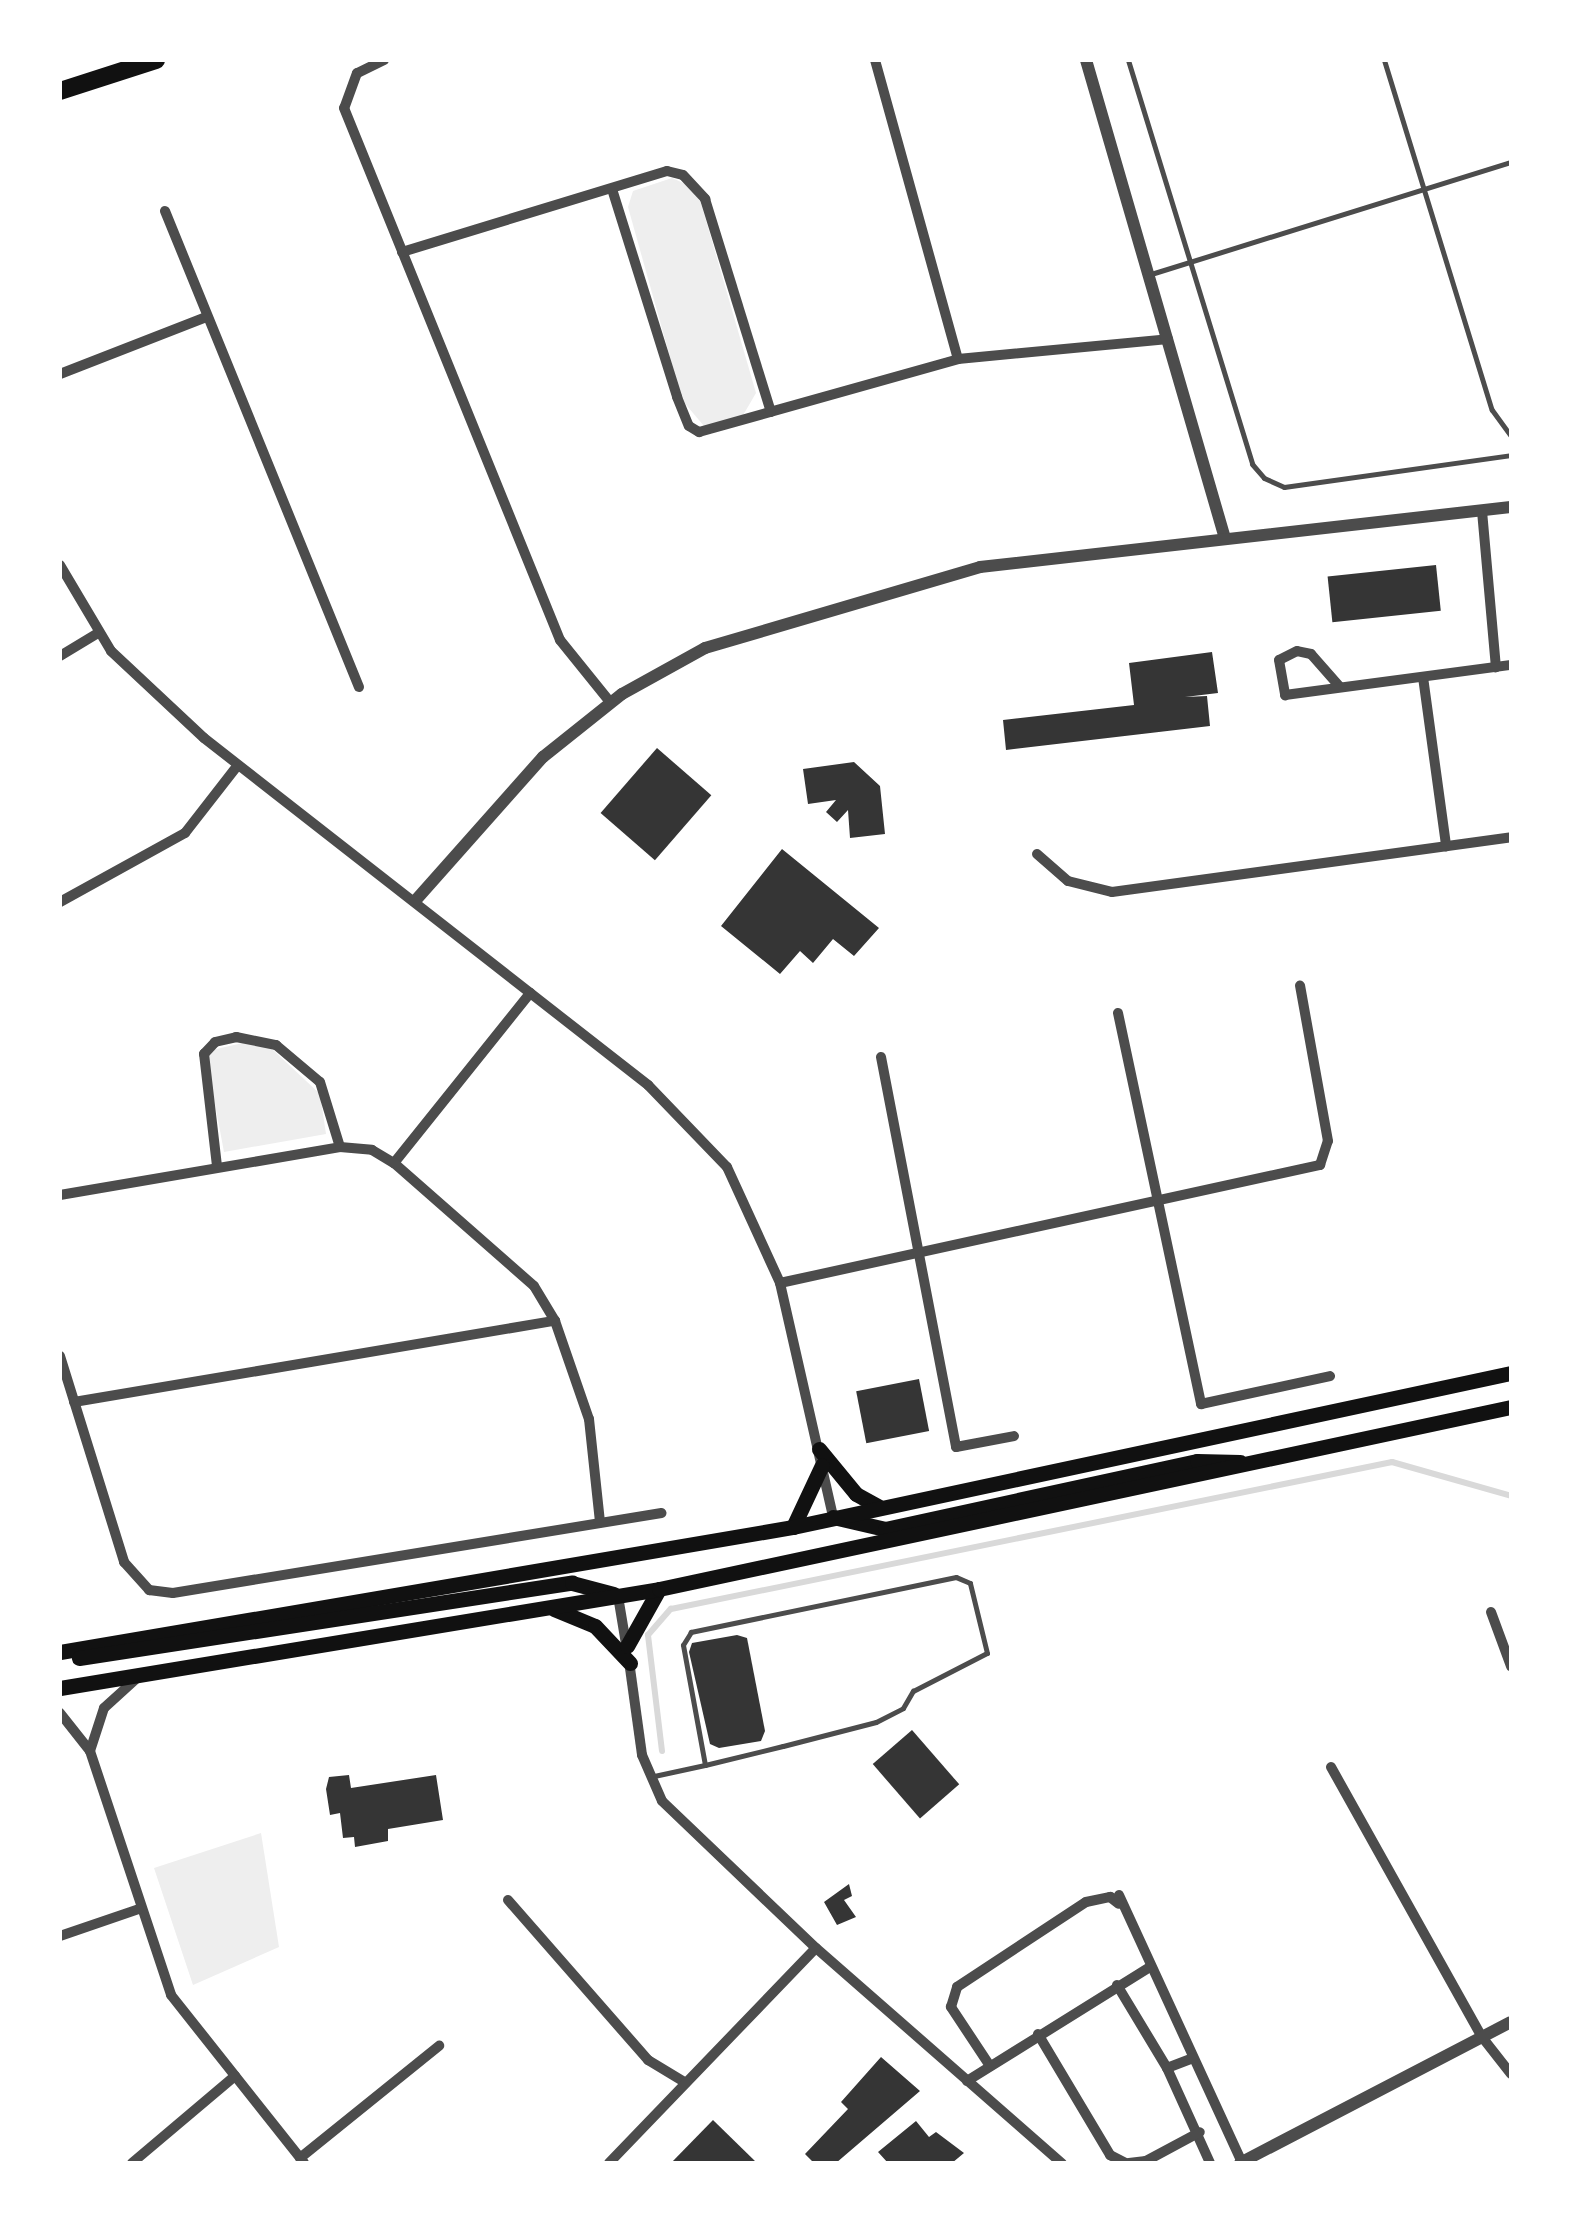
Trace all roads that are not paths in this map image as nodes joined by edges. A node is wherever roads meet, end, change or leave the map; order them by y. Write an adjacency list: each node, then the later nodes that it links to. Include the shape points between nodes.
1 (156, 60): 7 (highway)
2 (384, 60): 12 (street, via 357,74 344,108)
3 (875, 60): 17 (street)
4 (1086, 60): 14 (street)
5 (1128, 60): 13 (lane)
6 (1384, 60): 10 (lane)
7 (60, 91)
8 (1511, 162): 10 (lane)
9 (612, 189): 12 (street); 19 (street, via 667,171 697,185); 19 (street, via 689,426 712,432)
10 (1423, 191): 13 (lane); 20 (lane, via 1492,410)
11 (165, 212): 15 (street)
12 (402, 252): 33 (street, via 560,640)
13 (1186, 264): 14 (lane); 21 (lane, via 1252,464 1264,478 1284,487)
14 (1151, 274): 16 (street)
15 (206, 317): 18 (street); 31 (street)
16 (1168, 338): 17 (street); 24 (street)
17 (958, 359): 19 (street)
18 (60, 374)
19 (771, 412)
20 (1511, 436)
21 (1511, 455)
22 (1511, 507): 23 (street)
23 (1482, 510): 24 (street); 29 (street)
24 (1225, 538): 33 (street, via 940,576 705,648)
25 (60, 565): 26 (street)
26 (98, 633): 27 (street); 34 (street)
27 (60, 656)
28 (1511, 664): 29 (street)
29 (1496, 667): 30 (street)
30 (1423, 678): 32 (street); 36 (street)
31 (359, 687)
32 (1340, 688): 32 (street, via 1285,696 1279,660 1297,651 1312,654)
33 (610, 702): 38 (street, via 543,757)
34 (238, 765): 38 (street); 39 (street, via 185,833)
35 (1511, 837): 36 (street)
36 (1446, 846): 37 (street, via 1112,892 1068,880)
37 (1037, 854)
38 (415, 901): 41 (street)
39 (60, 902)
40 (1300, 986): 48 (street, via 1326,1156 1320,1165)
41 (530, 994): 45 (street); 50 (street, via 687,1119 727,1167)
42 (1118, 1013): 48 (street)
43 (880, 1058): 49 (street)
44 (340, 1147): 45 (street, via 372,1150); 46 (street); 46 (street, via 320,1082 276,1045 236,1037 215,1042 204,1054)
45 (394, 1163): 51 (street, via 534,1286)
46 (217, 1166): 47 (street)
47 (60, 1195)
48 (1156, 1204): 49 (street); 54 (street, via 1201,1404)
49 (917, 1253): 50 (street); 57 (street, via 956,1448)
50 (780, 1283): 58 (street)
51 (555, 1321): 55 (street); 63 (street, via 589,1419)
52 (60, 1356): 55 (street)
53 (1511, 1373): 60 (main road)
54 (1330, 1376)
55 (74, 1402): 63 (street, via 124,1562 139,1585 162,1592)
56 (1511, 1407): 59 (main road)
57 (1014, 1436)
58 (820, 1457): 60 (main road); 62 (street); 64 (main road)
59 (1258, 1464): 62 (main road, via 1197,1461 885,1529); 65 (main road)
60 (879, 1508): 62 (main road)
61 (661, 1513): 63 (street)
62 (834, 1518): 64 (main road)
63 (600, 1522)
64 (793, 1527): 70 (main road)
65 (659, 1590): 66 (main road); 69 (main road)
66 (618, 1596): 67 (main road); 69 (street); 70 (main road, via 572,1582 93,1657)
67 (542, 1607): 71 (main road, via 595,1626); 73 (main road)
68 (1492, 1612): 72 (street)
69 (626, 1646): 71 (street)
70 (60, 1653)
71 (630, 1663): 79 (street)
72 (1511, 1666)
73 (150, 1672): 74 (main road); 76 (street, via 114,1694)
74 (60, 1688)
75 (60, 1713): 76 (street)
76 (90, 1750): 81 (street)
77 (705, 1765): 77 (lane, via 876,1722 903,1708 914,1691 986,1653 974,1590 956,1578 685,1638); 79 (lane)
78 (1331, 1767): 88 (street)
79 (648, 1777): 83 (street, via 662,1801)
80 (508, 1900): 96 (street, via 648,2060)
81 (139, 1909): 82 (street); 94 (street, via 171,1995)
82 (60, 1936)
83 (816, 1948): 95 (street); 96 (street)
84 (1150, 1968): 85 (street); 90 (street); 91 (street, via 1119,1899 1086,1902 957,1987 951,2006)
85 (1116, 1985): 87 (street); 92 (street)
86 (1511, 2022): 88 (street)
87 (1038, 2034): 91 (street); 104 (street, via 1110,2155)
88 (1482, 2036): 93 (street); 106 (street)
89 (439, 2046): 99 (street)
90 (1192, 2058): 92 (street); 106 (street)
91 (990, 2066): 95 (street)
92 (1167, 2068): 97 (street)
93 (1511, 2074)
94 (235, 2076): 99 (street); 100 (street)
95 (968, 2081): 98 (street)
96 (686, 2083): 101 (street)
97 (1200, 2132): 104 (street, via 1146,2161); 105 (street)
98 (1043, 2150): 102 (street); 103 (street)
99 (302, 2160)
100 (132, 2163)
101 (609, 2163)
102 (1046, 2163)
103 (1062, 2163)
104 (1128, 2163)
105 (1210, 2163)
106 (1241, 2163)

